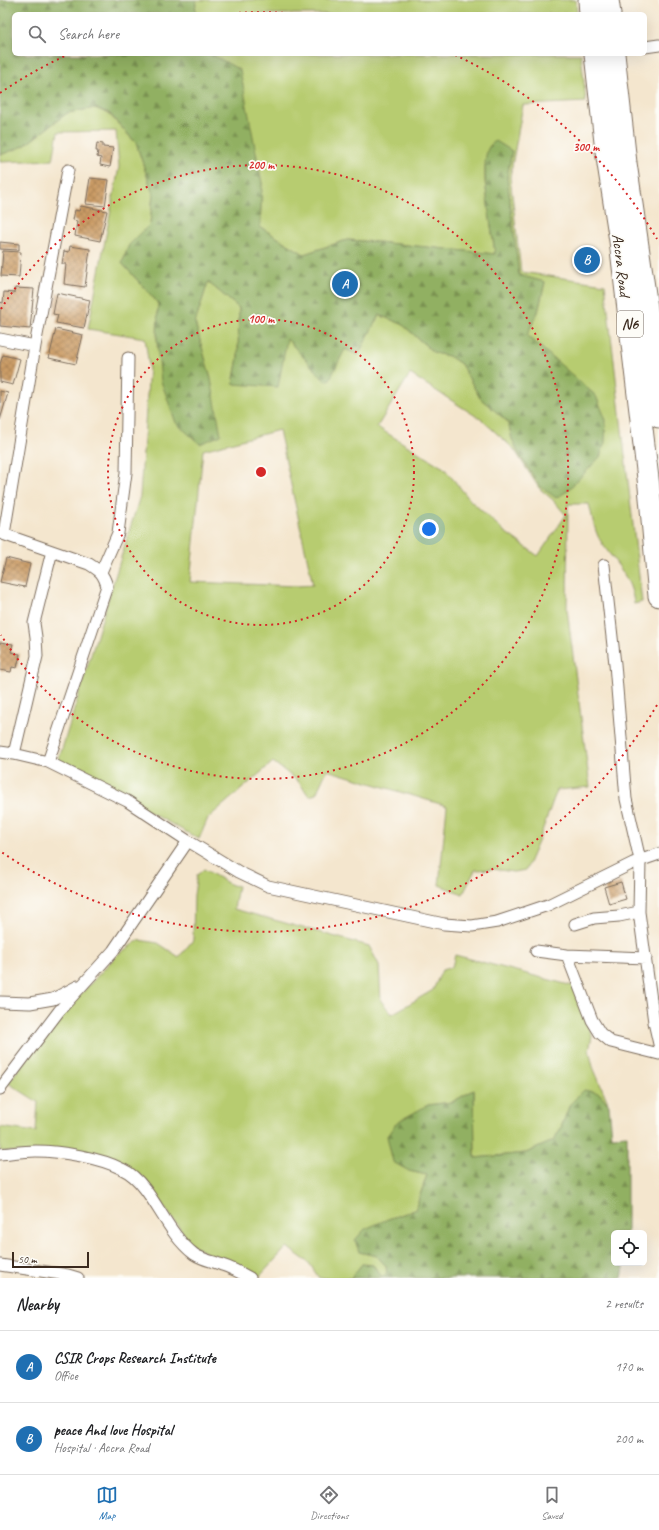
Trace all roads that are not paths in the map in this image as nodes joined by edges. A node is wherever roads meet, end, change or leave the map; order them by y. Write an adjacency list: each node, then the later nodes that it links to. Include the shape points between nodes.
1 (589, 0): 3 (highway)
2 (608, 0): 4 (highway)
3 (590, 12)
4 (610, 12)
5 (659, 46): 6 (street)
6 (647, 47)
7 (595, 56): 19 (highway, Accra Road / N6, via 620,241)
8 (614, 56): 10 (highway, Accra Road / N6, via 626,162)
9 (68, 170): 12 (street)
10 (653, 305): 14 (highway, Accra Road / N6)
11 (0, 339): 12 (street)
12 (35, 346): 15 (street)
13 (128, 358): 18 (street, via 126,473 118,533)
14 (659, 417)
15 (2, 533): 16 (street)
16 (52, 551): 18 (street, via 89,564); 21 (street, via 34,623 37,656)
17 (604, 565): 25 (street, via 626,799)
18 (101, 572): 22 (street, via 107,586)
19 (659, 596)
20 (0, 752): 21 (street)
21 (14, 754): 22 (street)
22 (48, 762): 23 (street, via 127,801)
23 (188, 841): 25 (street, via 239,872 268,886 444,924 472,926 497,922 548,905); 31 (street, via 113,952)
24 (659, 854): 25 (street)
25 (640, 860): 26 (street)
26 (639, 912): 27 (street, via 594,918); 30 (street)
27 (575, 924)
28 (536, 952): 29 (street)
29 (567, 955): 30 (street); 34 (street, via 592,1020 600,1033 611,1042)
30 (646, 958): 33 (street)
31 (84, 984): 32 (street, via 53,999 30,1003); 35 (street, via 59,1011)
32 (0, 1002)
33 (659, 1044)
34 (659, 1054)
35 (0, 1089)
36 (0, 1154): 39 (street, via 37,1151 55,1153 108,1163 123,1169 144,1187 170,1228 190,1250)
37 (0, 1265): 38 (street)
38 (78, 1278)
39 (250, 1278)

